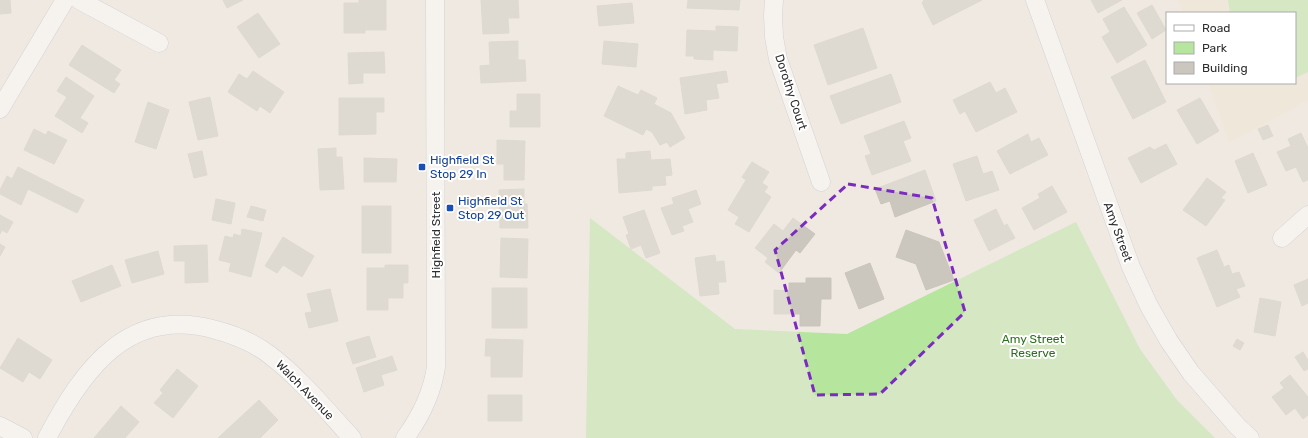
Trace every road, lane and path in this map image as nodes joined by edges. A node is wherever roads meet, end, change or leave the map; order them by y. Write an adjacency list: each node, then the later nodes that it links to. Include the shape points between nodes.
1 (65, 0): 7 (street)
2 (79, 0): 6 (street)
3 (435, 0): 15 (street, Highfield Street, via 436,367 428,400)
4 (774, 0): 8 (street, Dorothy Court, via 774,30 778,59)
5 (1035, 0): 16 (street, Amy Street, via 1131,267 1149,306 1191,373)
6 (159, 42)
7 (0, 109)
8 (821, 182)
9 (1308, 215): 10 (street)
10 (1282, 238)
11 (0, 426): 12 (street)
12 (23, 438)
13 (48, 438): 14 (street, Walch Avenue, via 83,378 114,347 129,337 145,331 180,324 225,332 270,355 294,376)
14 (352, 438)
15 (405, 438)
16 (1250, 438)

